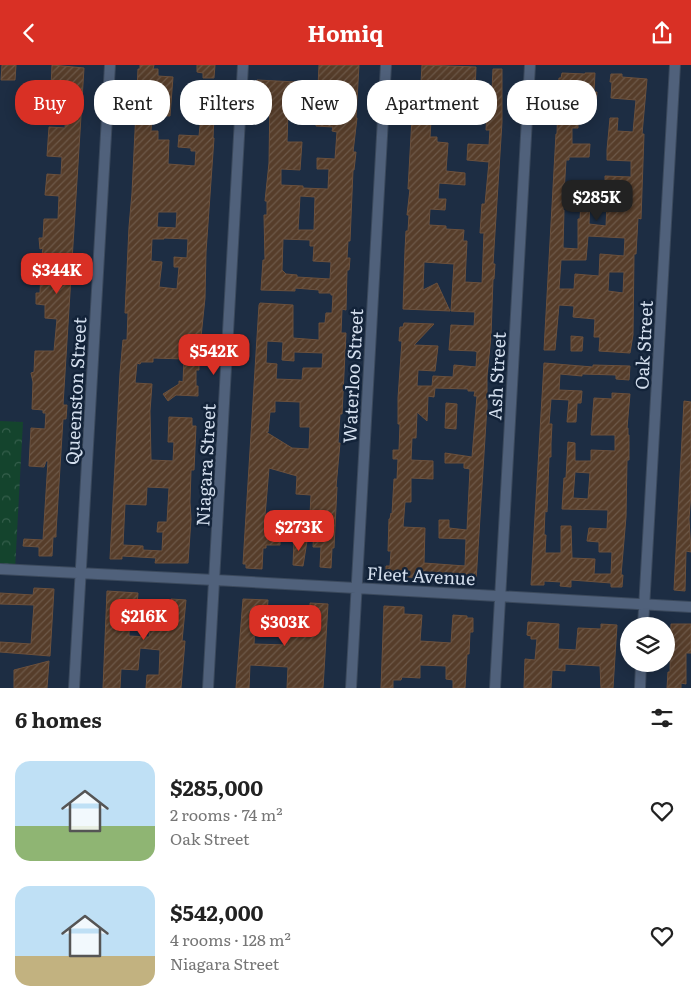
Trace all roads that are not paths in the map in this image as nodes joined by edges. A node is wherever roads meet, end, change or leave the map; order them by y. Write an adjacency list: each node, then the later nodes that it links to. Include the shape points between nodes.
1 (110, 65): 7 (street, Queenston Street)
2 (243, 65): 8 (street, Niagara Street)
3 (386, 65): 9 (street, Waterloo Street)
4 (530, 65): 10 (street, Ash Street)
5 (675, 65): 11 (street, Oak Street)
6 (0, 569): 7 (street, Fleet Avenue)
7 (80, 573): 8 (street, Fleet Avenue); 15 (street, Queenston Street)
8 (215, 579): 9 (street, Fleet Avenue); 16 (street, Niagara Street)
9 (356, 588): 10 (street, Fleet Avenue); 17 (street, Waterloo Street)
10 (500, 596): 11 (street, Fleet Avenue); 18 (street, Ash Street)
11 (644, 605): 12 (street, Fleet Avenue); 13 (street, Oak Street)
12 (691, 607)
13 (643, 617)
14 (641, 672): 19 (street)
15 (74, 688)
16 (208, 688)
17 (351, 688)
18 (495, 688)
19 (640, 688)

